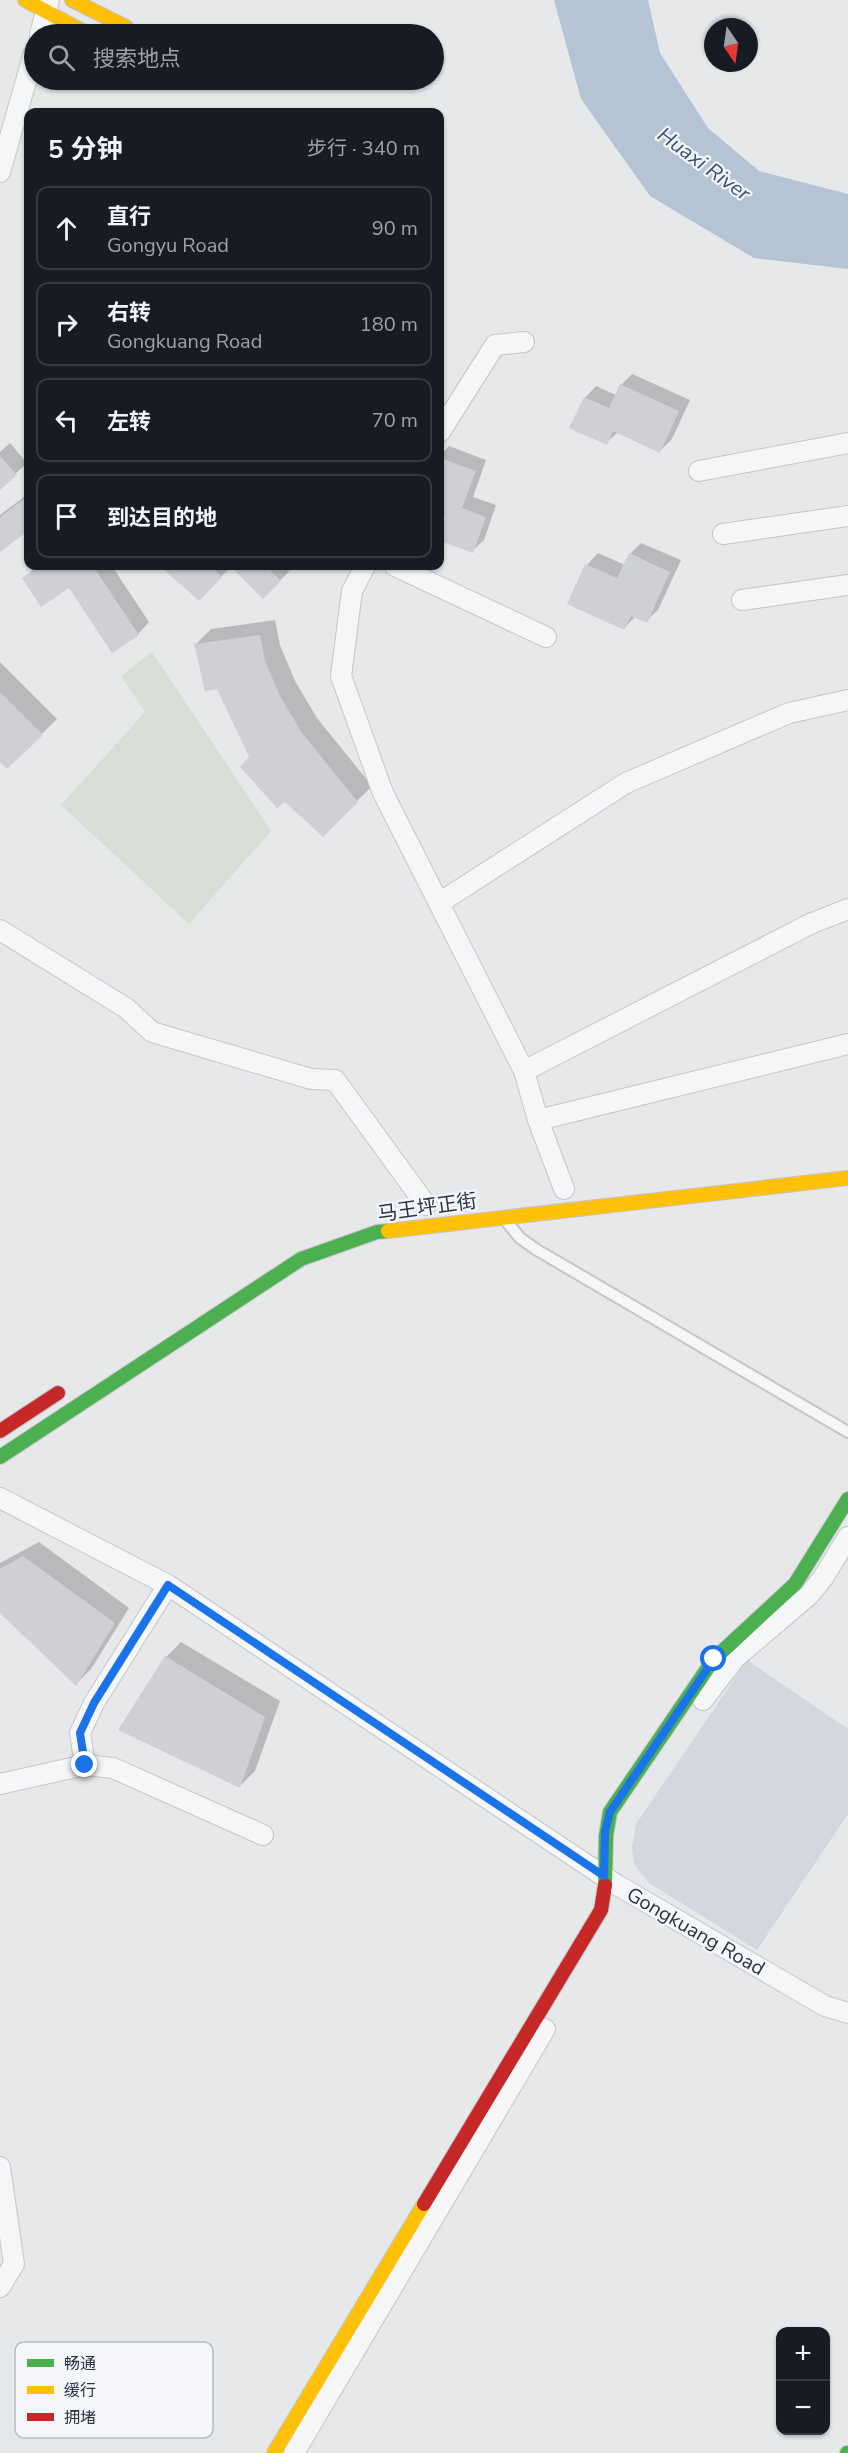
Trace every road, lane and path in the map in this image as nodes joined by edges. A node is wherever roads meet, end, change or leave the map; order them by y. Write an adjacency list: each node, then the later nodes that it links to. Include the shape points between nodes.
1 (25, 0): 3 (main road)
2 (72, 0): 6 (main road)
3 (48, 6): 4 (street); 5 (main road)
4 (43, 24)
5 (74, 24)
6 (113, 24)
7 (24, 89): 8 (street)
8 (0, 172)
9 (524, 342): 10 (street, via 495,345)
10 (444, 426)
11 (848, 443): 12 (street)
12 (699, 471)
13 (848, 516): 14 (street)
14 (723, 534)
15 (363, 570): 21 (street, via 352,591 341,676 383,793)
16 (404, 570): 19 (street)
17 (848, 585): 18 (street)
18 (742, 600)
19 (546, 637)
20 (848, 700): 21 (street, via 789,713 626,783)
21 (439, 903): 25 (street)
22 (848, 909): 25 (street, via 810,924)
23 (0, 930): 29 (street, via 126,1008 152,1032 311,1079 334,1080)
24 (848, 1044): 26 (street)
25 (524, 1071): 26 (street)
26 (538, 1120): 28 (street)
27 (848, 1178): 30 (main road, 马王坪正街)
28 (564, 1189)
29 (426, 1205)
30 (503, 1216): 33 (lane, via 520,1238 537,1250); 34 (main road, 马王坪正街, via 377,1232 302,1259)
31 (70, 1385): 32 (main road)
32 (0, 1431)
33 (848, 1432)
34 (0, 1457)
35 (0, 1498): 38 (street, Gongkuang Road)
36 (848, 1499): 42 (main road, via 795,1584 714,1659 610,1812 605,1833)
37 (848, 1537): 42 (street, via 809,1595 725,1669 622,1819)
38 (168, 1585): 39 (street, via 94,1703 80,1733); 42 (street, Gongkuang Road)
39 (85, 1765): 40 (street); 41 (street, via 113,1768)
40 (0, 1784)
41 (262, 1835)
42 (610, 1880): 43 (street, Gongkuang Road, via 825,2006); 47 (main road, via 601,1910); 48 (street, via 616,1899 611,1919)
43 (848, 2013)
44 (0, 2167): 45 (street)
45 (2, 2192): 46 (street, via 14,2264)
46 (0, 2287)
47 (274, 2453)
48 (294, 2453)

